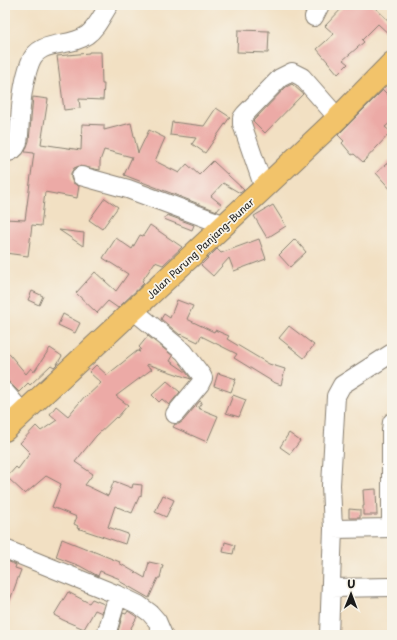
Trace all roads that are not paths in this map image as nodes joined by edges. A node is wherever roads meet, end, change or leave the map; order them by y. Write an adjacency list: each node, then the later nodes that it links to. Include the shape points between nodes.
1 (109, 5): 4 (street, via 87,35 39,49 34,54 26,77 17,144 14,150)
2 (392, 63): 3 (main road, Jalan Parung Panjang–Bunar)
3 (338, 118): 6 (main road, Jalan Parung Panjang–Bunar); 6 (street, via 302,77 292,72 280,78 242,118)
4 (5, 153)
5 (81, 176): 7 (street, via 128,189)
6 (264, 188): 7 (main road, Jalan Parung Panjang–Bunar)
7 (225, 225): 8 (main road, Jalan Parung Panjang–Bunar)
8 (133, 310): 11 (main road, Jalan Parung Panjang–Bunar); 12 (street, via 184,352 203,378)
9 (392, 353): 16 (street, via 342,385 336,396 331,486)
10 (5, 392): 11 (street)
11 (22, 413): 14 (main road, Jalan Parung Panjang–Bunar)
12 (175, 414)
13 (392, 422): 15 (street)
14 (5, 430)
15 (391, 528): 16 (street)
16 (333, 529): 19 (street)
17 (5, 549): 20 (street)
18 (392, 587): 19 (street)
19 (331, 588): 23 (street)
20 (118, 595): 21 (street); 22 (street, via 150,613)
21 (106, 635)
22 (163, 635)
23 (329, 635)

